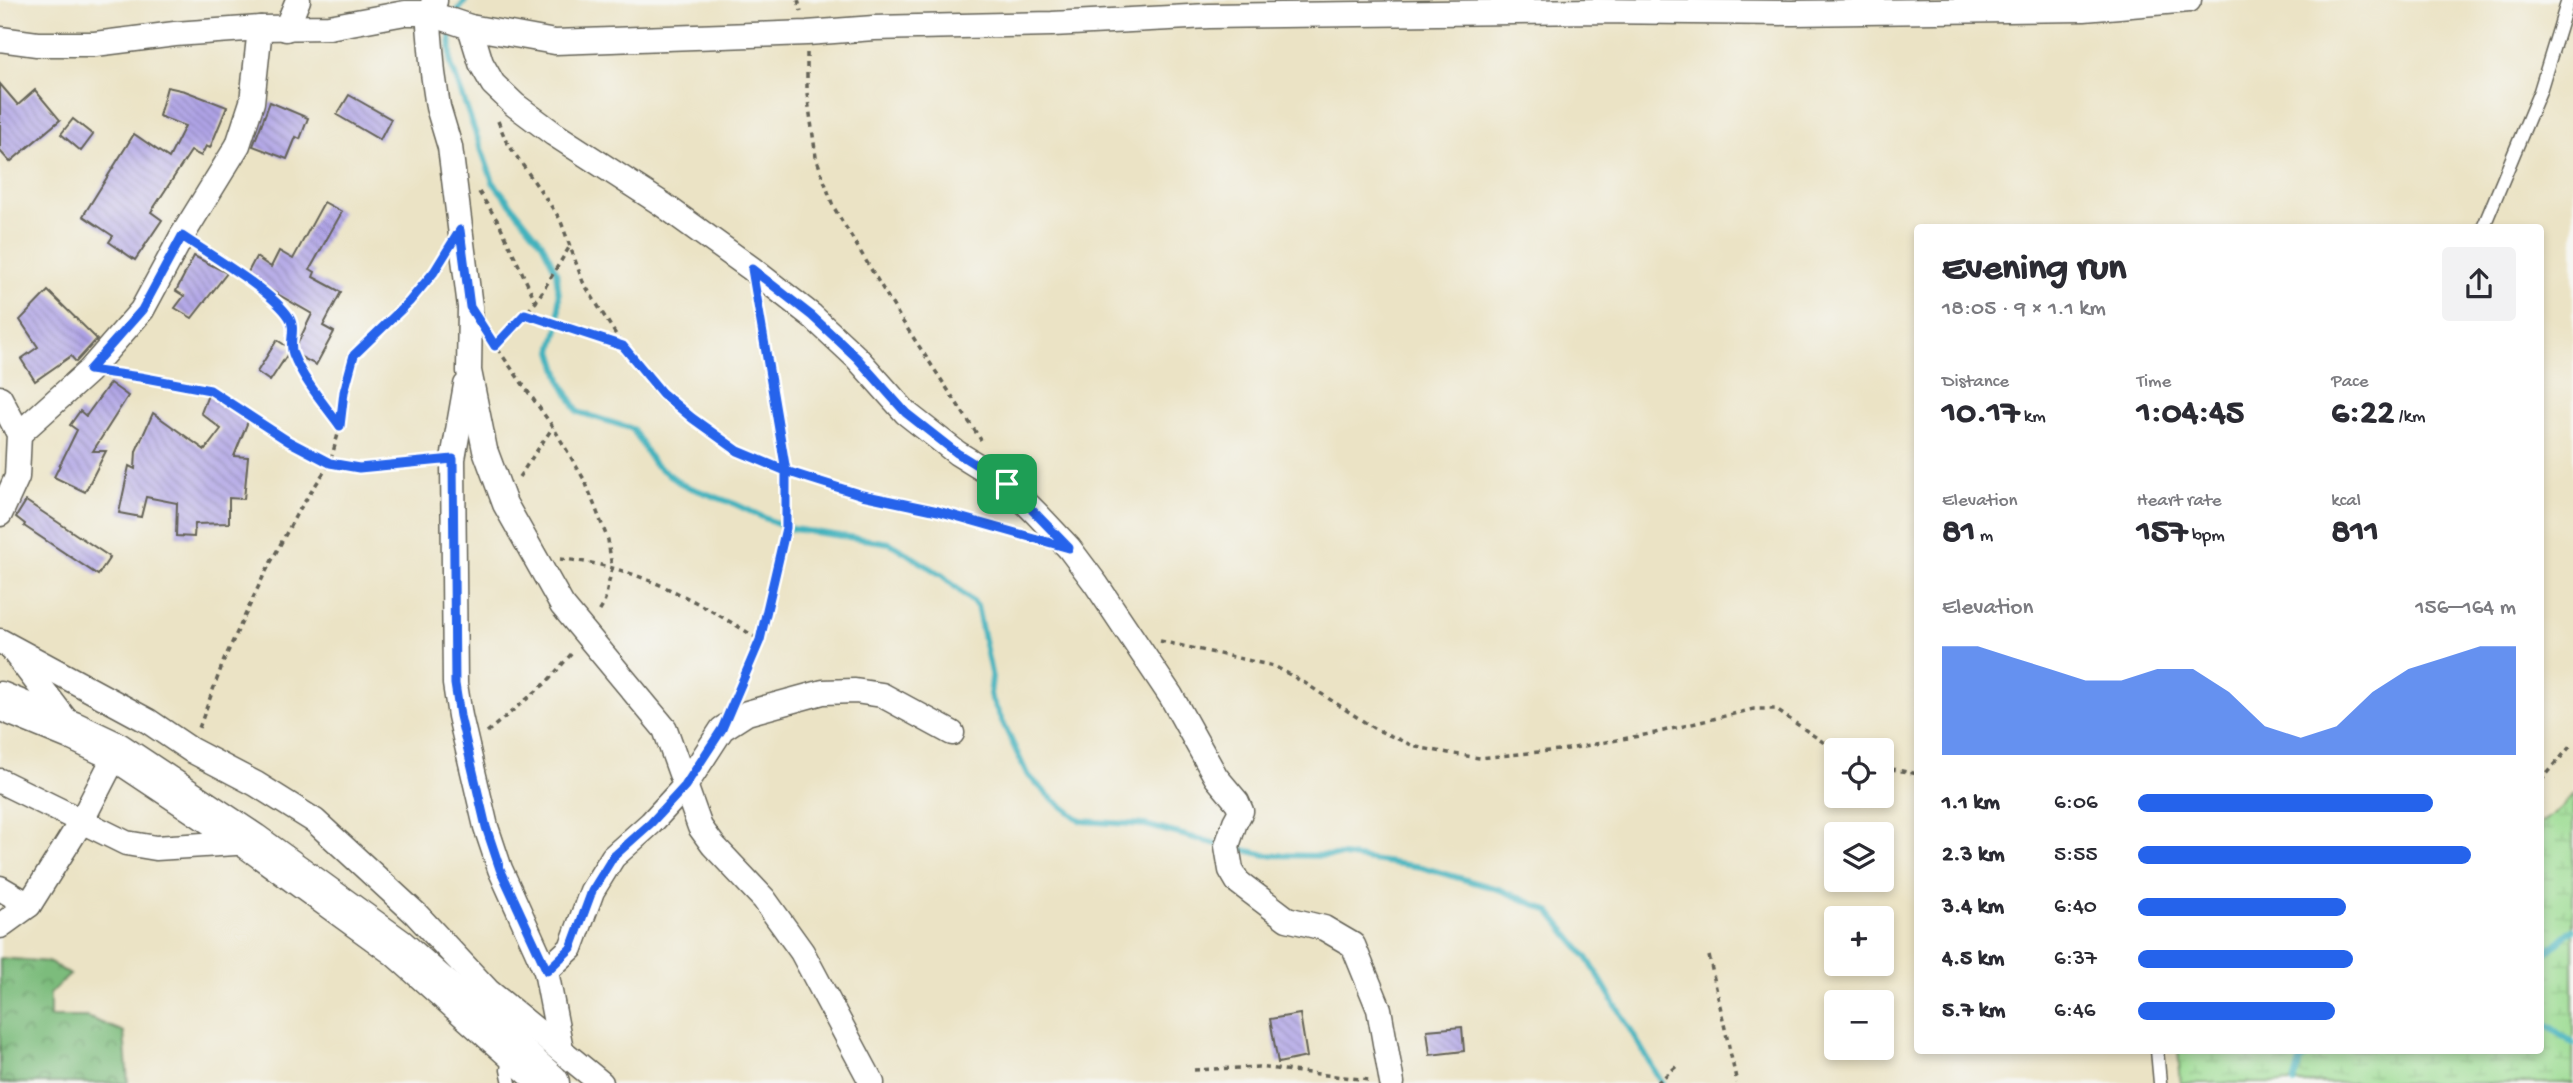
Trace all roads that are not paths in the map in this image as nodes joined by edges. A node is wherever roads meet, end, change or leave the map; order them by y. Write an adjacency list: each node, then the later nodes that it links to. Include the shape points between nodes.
1 (298, 0): 7 (street)
2 (2189, 0): 5 (street, via 2084,9 1209,16 555,42)
3 (2568, 0): 9 (lane, via 2540,91)
4 (431, 7): 5 (street); 7 (street, via 329,27); 10 (street, via 433,73 450,147 470,307)
5 (470, 27): 32 (street, via 481,63 515,105 653,197 812,316 906,413 1007,484 1069,548 1177,704 1216,777 1237,802 1241,810 1227,846 1238,882 1287,919 1324,928 1353,945 1379,1009)
6 (260, 28): 7 (street); 8 (street, via 95,44); 12 (street, via 252,102 238,145 142,310 89,370)
7 (286, 29)
8 (0, 39)
9 (2485, 224)
10 (469, 371): 20 (street, via 485,450 505,504 562,605 665,729); 26 (street, via 453,459 455,684 486,827)
11 (0, 398): 12 (street)
12 (19, 434): 13 (street, via 17,477)
13 (0, 514)
14 (6, 645): 16 (street); 29 (street, via 148,721 315,821 416,914)
15 (0, 701): 16 (highway)
16 (74, 731): 18 (highway)
17 (952, 733): 20 (street, via 882,695 823,692 747,713 722,729)
18 (117, 751): 21 (street); 22 (highway)
19 (0, 781): 21 (street)
20 (685, 786): 26 (street, via 613,857 592,891 571,948); 31 (street, via 700,827 764,899 802,952)
21 (81, 821): 22 (street, via 126,843 156,848); 24 (street)
22 (252, 842): 28 (highway, via 398,948)
23 (0, 888): 24 (street)
24 (29, 905): 25 (street)
25 (0, 926)
26 (547, 971): 29 (street)
27 (2157, 1054): 33 (lane)
28 (510, 1066): 29 (highway)
29 (556, 1066): 30 (street)
30 (601, 1083)
31 (872, 1083)
32 (1392, 1083)
33 (2160, 1083)

